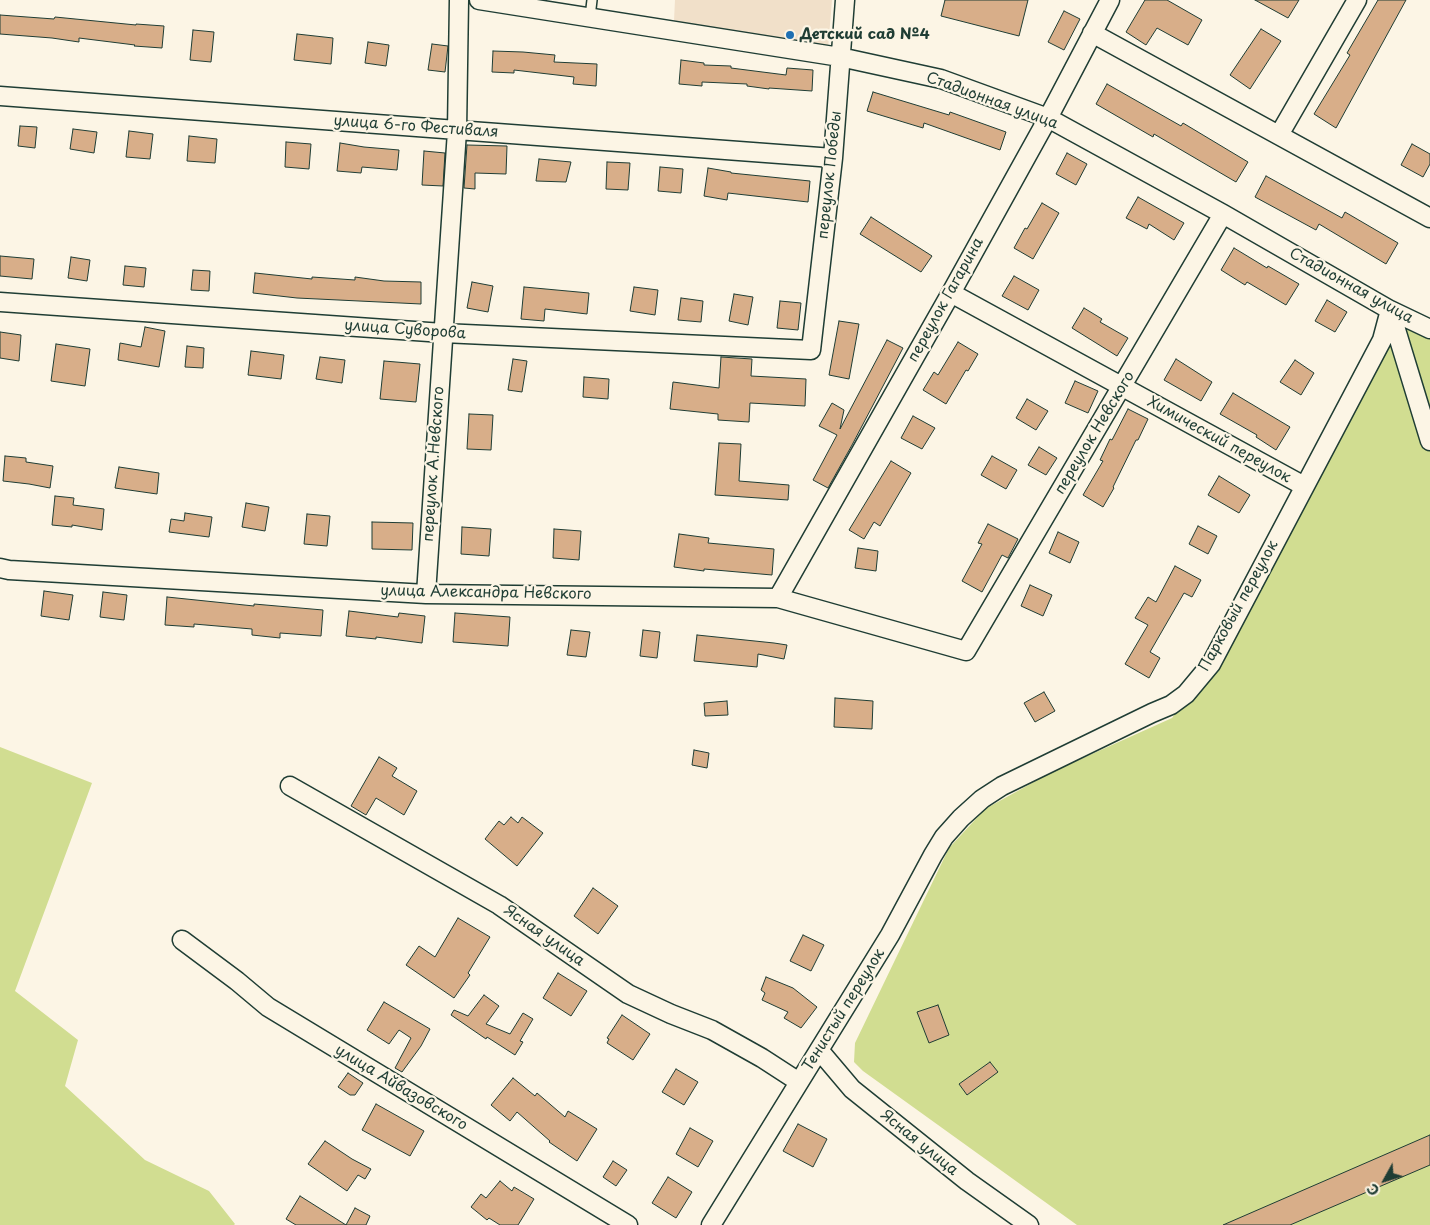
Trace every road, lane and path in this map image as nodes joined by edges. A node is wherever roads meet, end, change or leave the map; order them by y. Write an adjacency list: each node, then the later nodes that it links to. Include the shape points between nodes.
1 (459, 0): 12 (street, переулок А.Невского)
2 (479, 0): 3 (street, Стадионная улица)
3 (488, 0): 7 (street, Стадионная улица)
4 (845, 0): 9 (street, переулок Победы)
5 (1110, 0): 8 (street, переулок Гагарина)
6 (1357, 0): 13 (street)
7 (591, 8): 9 (street, Стадионная улица)
8 (1092, 33): 11 (street, переулок Гагарина); 13 (street)
9 (840, 57): 11 (street, Стадионная улица, via 941,78); 14 (street, переулок Победы)
10 (0, 96): 12 (street, улица 6-го Фестиваля)
11 (1048, 118): 15 (street, Стадионная улица); 17 (street, переулок Гагарина)
12 (457, 130): 14 (street, улица 6-го Фестиваля); 21 (street, переулок А.Невского)
13 (1279, 135): 16 (street)
14 (833, 158): 22 (street, переулок Победы)
15 (1223, 214): 19 (street, Стадионная улица); 23 (street, переулок Невского)
16 (1430, 218)
17 (951, 293): 23 (street, Химический переулок); 28 (street, переулок Гагарина)
18 (0, 302): 21 (street, улица Суворова)
19 (1390, 310): 20 (street, Стадионная улица); 24 (street); 25 (street, Парковый переулок, via 1382,340)
20 (1430, 329)
21 (443, 333): 22 (street, улица Суворова); 27 (street, переулок А.Невского)
22 (811, 350)
23 (1122, 387): 25 (street, Химический переулок); 29 (street, переулок Невского)
24 (1430, 441)
25 (1304, 486): 31 (street, Парковый переулок, via 1211,664 1186,694 1171,705 1010,781)
26 (0, 568): 27 (street, улица Александра Невского)
27 (426, 594): 28 (street, улица Александра Невского)
28 (778, 598): 29 (street, улица Александра Невского)
29 (966, 651)
30 (290, 786): 34 (street, Ясная улица, via 499,905 628,994 712,1030)
31 (982, 799): 33 (street, Тенистый переулок, via 944,837 932,855 890,935)
32 (182, 940): 35 (street, улица Айвазовского, via 268,1007)
33 (819, 1050): 34 (street, Тенистый переулок); 37 (street, Ясная улица, via 852,1089 967,1181)
34 (799, 1082): 36 (street, Тенистый переулок)
35 (628, 1225)
36 (711, 1225)
37 (1029, 1225)

